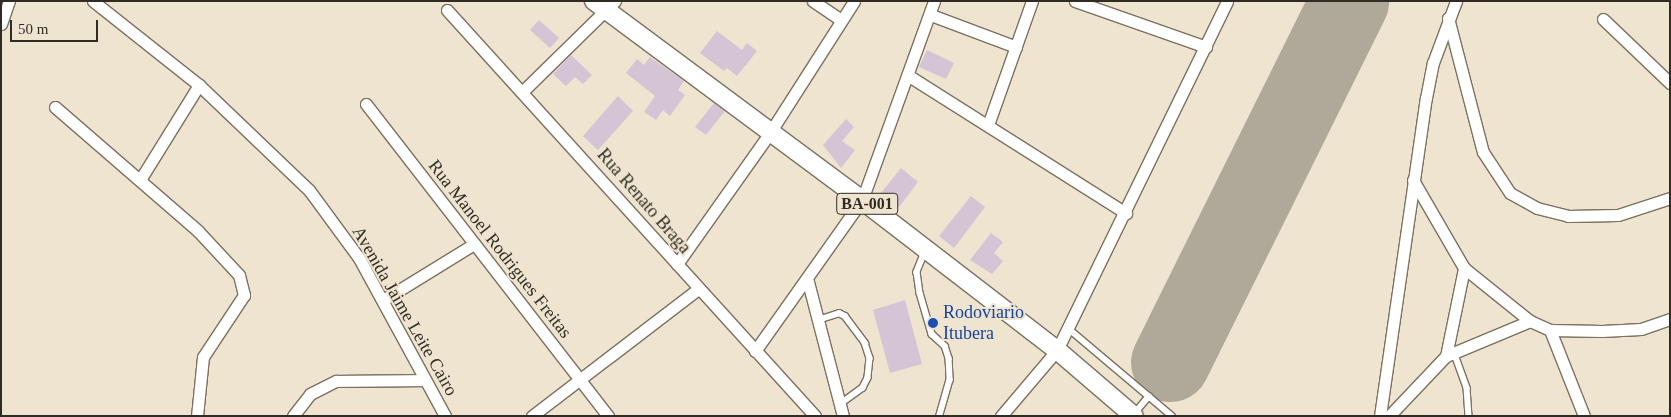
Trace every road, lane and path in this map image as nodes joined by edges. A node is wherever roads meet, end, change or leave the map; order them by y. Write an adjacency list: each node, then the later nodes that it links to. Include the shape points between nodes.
1 (9, 1): 16 (street)
2 (93, 1): 21 (street, Avenida Jaime Leite Cairo)
3 (813, 1): 15 (street)
4 (854, 1): 15 (street)
5 (934, 1): 12 (street)
6 (1032, 1): 17 (street)
7 (1075, 1): 18 (street)
8 (1228, 1): 18 (street)
9 (1456, 1): 13 (street)
10 (605, 4): 22 (street); 26 (main road, BA-001)
11 (447, 10): 22 (street, Rua Renato Braga)
12 (931, 15): 17 (street); 19 (street)
13 (1448, 17): 28 (street, via 1426,98); 29 (street, via 1483,152 1510,193 1537,208 1568,216 1618,215)
14 (1603, 19): 20 (street)
15 (841, 20): 26 (street)
16 (1, 24)
17 (1016, 47): 25 (street)
18 (1206, 47): 31 (street)
19 (909, 76): 25 (street); 30 (street)
20 (1670, 83)
21 (199, 85): 27 (street); 38 (street, Avenida Jaime Leite Cairo, via 309,190 359,258)
22 (523, 91): 34 (street, Rua Renato Braga)
23 (366, 104): 32 (street, Rua Manoel Rodrigues Freitas)
24 (55, 107): 27 (street)
25 (988, 125): 31 (street)
26 (771, 131): 30 (main road, BA-001); 34 (street)
27 (140, 180): 52 (street, via 214,246 243,285 239,305 203,357)
28 (1414, 180): 35 (street); 61 (street)
29 (1670, 198)
30 (862, 200): 33 (main road, BA-001); 36 (street)
31 (1126, 213): 42 (street)
32 (474, 244): 38 (street); 47 (street, Rua Manoel Rodrigues Freitas)
33 (927, 250): 44 (main road, BA-001); 58 (lane, via 917,272 920,293 932,334 945,346 949,358 950,380)
34 (677, 264): 37 (street, Rua Renato Braga)
35 (1464, 268): 41 (street); 46 (street)
36 (807, 278): 40 (street); 45 (street)
37 (697, 290): 45 (street, Rua Renato Braga); 47 (street)
38 (382, 300): 48 (street, Avenida Jaime Leite Cairo)
39 (1670, 319): 43 (street, via 1641,329)
40 (818, 320): 50 (street); 50 (lane, via 839,313 845,316 866,343 870,358 868,378 863,388)
41 (1530, 321): 43 (street); 46 (street)
42 (1068, 328): 44 (street); 49 (lane)
43 (1550, 330): 64 (street)
44 (1057, 350): 51 (main road, BA-001); 59 (street)
45 (755, 351): 57 (street, Rua Renato Braga)
46 (1450, 354): 62 (street); 63 (lane, via 1467,388)
47 (578, 379): 55 (street); 56 (street, Rua Manoel Rodrigues Freitas)
48 (425, 380): 53 (street, via 336,381 310,394); 54 (street, Avenida Jaime Leite Cairo)
49 (1148, 396): 51 (lane); 60 (lane)
50 (842, 410)
51 (1134, 415)
52 (197, 416)
53 (293, 416)
54 (445, 416)
55 (532, 416)
56 (608, 416)
57 (815, 416)
58 (940, 416)
59 (1001, 416)
60 (1172, 416)
61 (1380, 416)
62 (1389, 416)
63 (1469, 416)
64 (1584, 416)

